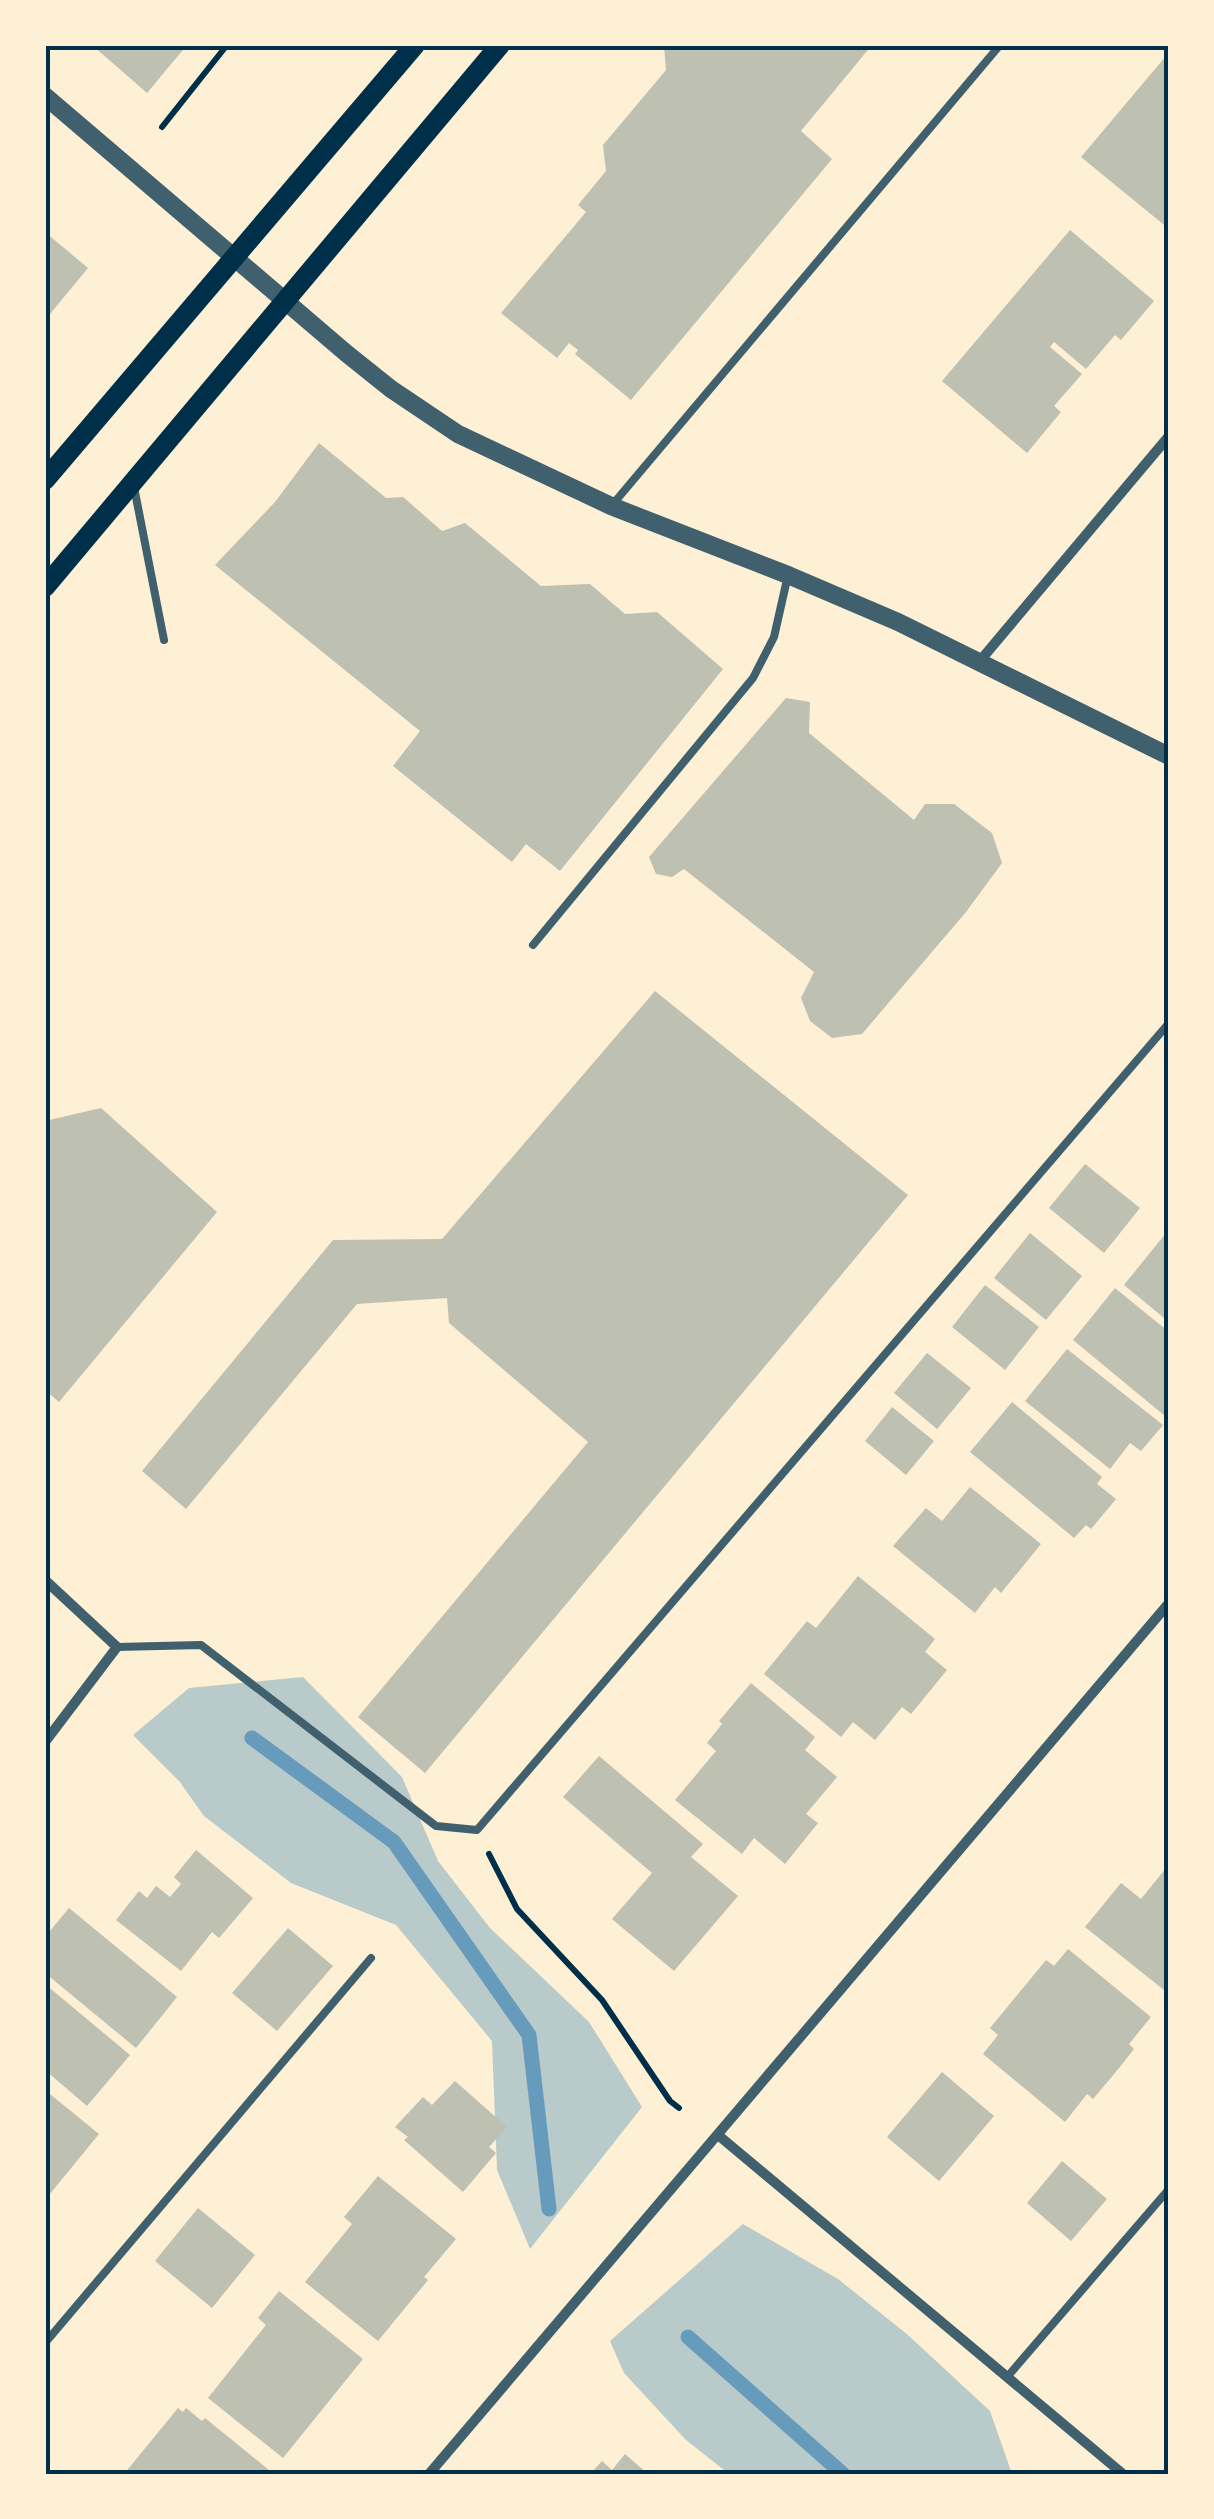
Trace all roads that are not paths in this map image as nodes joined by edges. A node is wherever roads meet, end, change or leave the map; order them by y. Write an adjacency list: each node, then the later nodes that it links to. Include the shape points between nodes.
1 (415, 45): 5 (main road)
2 (500, 45): 6 (main road)
3 (1000, 45): 10 (lane)
4 (45, 96): 5 (street)
5 (236, 257): 6 (street); 8 (main road)
6 (286, 300): 9 (main road); 10 (street, via 391,389 458,434)
7 (1169, 436): 14 (street)
8 (45, 480)
9 (134, 483): 12 (main road); 13 (lane)
10 (611, 506): 11 (street)
11 (788, 574): 14 (street); 16 (lane, via 774,637 752,678)
12 (45, 587)
13 (164, 640)
14 (979, 663): 15 (street)
15 (1169, 756)
16 (533, 944)
17 (1169, 1023): 20 (lane, via 478,1830 436,1826 200,1645)
18 (45, 1580): 20 (street)
19 (1169, 1603): 23 (street)
20 (117, 1647): 21 (street)
21 (45, 1742)
22 (371, 1958): 25 (lane)
23 (718, 2135): 26 (street); 27 (street)
24 (1169, 2188): 26 (lane)
25 (45, 2343)
26 (1008, 2376): 28 (street)
27 (428, 2474)
28 (1123, 2474)

